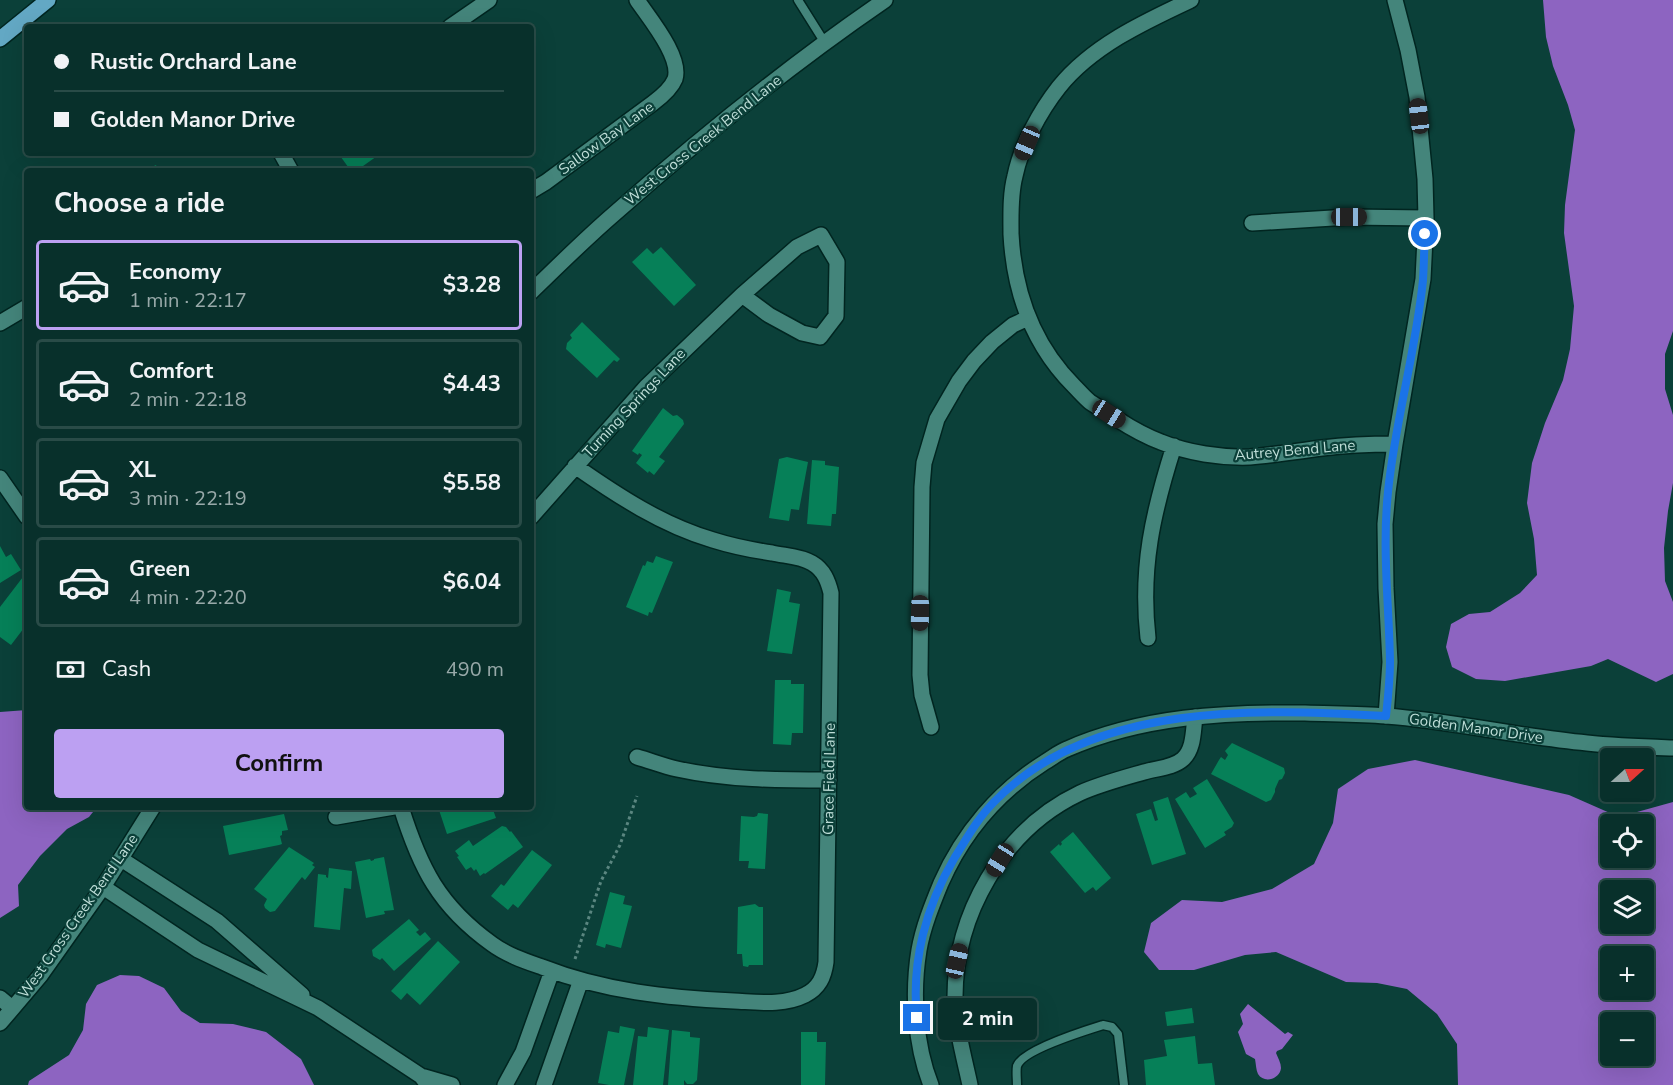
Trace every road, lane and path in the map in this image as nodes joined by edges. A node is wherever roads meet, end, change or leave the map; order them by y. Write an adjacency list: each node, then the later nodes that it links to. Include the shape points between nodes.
1 (40, 0): 9 (main road)
2 (48, 0): 9 (main road)
3 (489, 0): 10 (street)
4 (637, 0): 13 (street, Sallow Bay Lane, via 668,46 675,61 675,78 653,104)
5 (798, 0): 12 (lane)
6 (885, 0): 12 (street, West Cross Creek Bend Lane)
7 (1191, 0): 19 (street, Autrey Bend Lane, via 1091,56 1059,87 1040,116 1022,154 1011,202 1012,255)
8 (1395, 0): 14 (street, via 1417,97)
9 (25, 20): 11 (main road)
10 (454, 24)
11 (0, 39)
12 (825, 43): 16 (street, West Cross Creek Bend Lane, via 621,207)
13 (534, 189)
14 (1426, 218): 15 (street, via 1349,217); 21 (street, via 1423,279)
15 (1252, 223)
16 (534, 289)
17 (742, 295): 17 (street, Turning Springs Lane, via 802,333 820,337 836,316 837,262 821,235 796,247); 23 (street, Turning Springs Lane, via 646,387)
18 (24, 309): 20 (street)
19 (1028, 318): 22 (street, Autrey Bend Lane, via 1053,361 1089,401 1132,429); 30 (street, via 992,342 959,381 937,419 924,463 919,653 922,695)
20 (0, 323)
21 (1395, 444): 22 (street, Autrey Bend Lane, via 1249,457 1221,456); 28 (street, via 1385,524 1390,662)
22 (1174, 446): 27 (street, via 1147,556)
23 (575, 466): 26 (street, Turning Springs Lane); 33 (street, Grace Field Lane, via 620,498 671,524 712,540 802,559 822,571 831,593)
24 (0, 478): 25 (street)
25 (24, 513)
26 (534, 514)
27 (1148, 638)
28 (1386, 716): 29 (street, Golden Manor Drive, via 1266,712); 31 (street, Golden Manor Drive, via 1586,743)
29 (1195, 717): 52 (street, Golden Manor Drive, via 1150,723 1065,750 1018,780 971,831 946,873 919,950 915,998 919,1039); 53 (street, via 1189,752 1182,760 1079,794 1046,814 1000,860 977,896 957,961 955,1000 958,1037)
30 (931, 727)
31 (1673, 748)
32 (637, 757): 33 (street, via 676,769 725,777)
33 (828, 780): 43 (street, Grace Field Lane, via 826,962 817,987 795,999 773,1002 671,997)
34 (637, 796): 41 (path, via 620,845 601,881)
35 (151, 810): 39 (street, West Cross Creek Bend Lane)
36 (378, 810): 38 (street)
37 (403, 810): 42 (street, via 424,868 462,920 518,959)
38 (336, 818)
39 (121, 859): 40 (street, West Cross Creek Bend Lane); 46 (street, via 217,921)
40 (103, 886): 45 (street, West Cross Creek Bend Lane, via 40,976); 46 (street, via 198,950)
41 (575, 959)
42 (552, 971): 43 (street); 50 (street, via 523,1052)
43 (581, 980): 51 (street)
44 (0, 998): 45 (street)
45 (12, 1008): 47 (street, West Cross Creek Bend Lane)
46 (318, 1008): 48 (street)
47 (0, 1023)
48 (424, 1080): 49 (street)
49 (452, 1085)
50 (505, 1085)
51 (544, 1085)
52 (931, 1085)
53 (970, 1085)
54 (1017, 1085): 55 (lane, via 1017,1065 1022,1058 1103,1024 1118,1034)
55 (1124, 1085)

